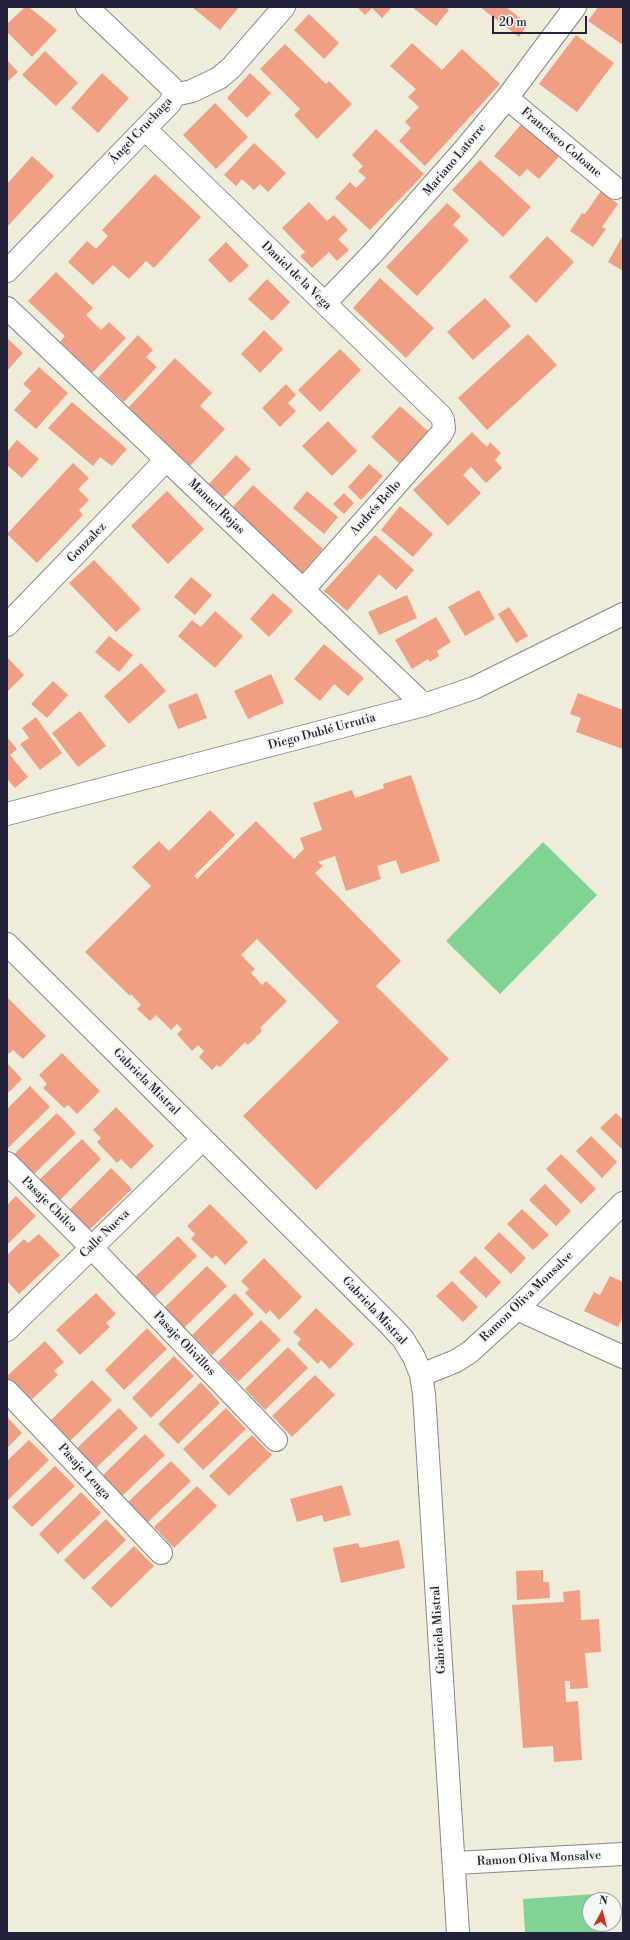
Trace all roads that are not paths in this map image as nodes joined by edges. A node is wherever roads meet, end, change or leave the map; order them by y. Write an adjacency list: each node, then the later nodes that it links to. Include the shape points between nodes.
1 (86, 7): 4 (street, via 172,87)
2 (284, 7): 4 (street, Ángel Cruchaga, via 231,68 192,92)
3 (575, 7): 5 (street, Mariano Latorre)
4 (174, 95): 6 (street, Ángel Cruchaga, via 170,103)
5 (507, 98): 7 (street, Francisco Coloane); 9 (street, Mariano Latorre, via 420,201)
6 (145, 129): 8 (street, Ángel Cruchaga); 9 (street, Daniel de la Vega)
7 (615, 188)
8 (7, 271)
9 (325, 303): 11 (street, Daniel de la Vega, via 441,416)
10 (7, 308): 12 (street, Manuel Rojas)
11 (445, 424): 13 (street, Andrés Bello, via 441,434)
12 (166, 460): 13 (street, Manuel Rojas); 15 (street, Gonzalez)
13 (303, 590): 16 (street, Manuel Rojas)
14 (623, 614): 16 (street, Diego Dublé Urrutia, via 505,674)
15 (7, 625)
16 (424, 706): 17 (street, Diego Dublé Urrutia)
17 (7, 814)
18 (7, 944): 19 (street, Gabriela Mistral)
19 (203, 1139): 22 (street, Calle Nueva); 26 (street, Gabriela Mistral, via 404,1339)
20 (7, 1164): 22 (street, Pasaje Chilco)
21 (623, 1203): 23 (street, Ramon Oliva Monsalve)
22 (92, 1248): 24 (street, Calle Nueva); 28 (street, Pasaje Olivillos)
23 (517, 1309): 25 (street); 26 (street, Ramon Oliva Monsalve, via 470,1352 456,1361)
24 (7, 1330)
25 (623, 1357)
26 (420, 1375): 31 (street, Gabriela Mistral, via 424,1394)
27 (7, 1391): 29 (street, Pasaje Lenga)
28 (276, 1440)
29 (160, 1553)
30 (623, 1854): 31 (street, Ramon Oliva Monsalve)
31 (455, 1863): 32 (street, Gabriela Mistral)
32 (458, 1933)

